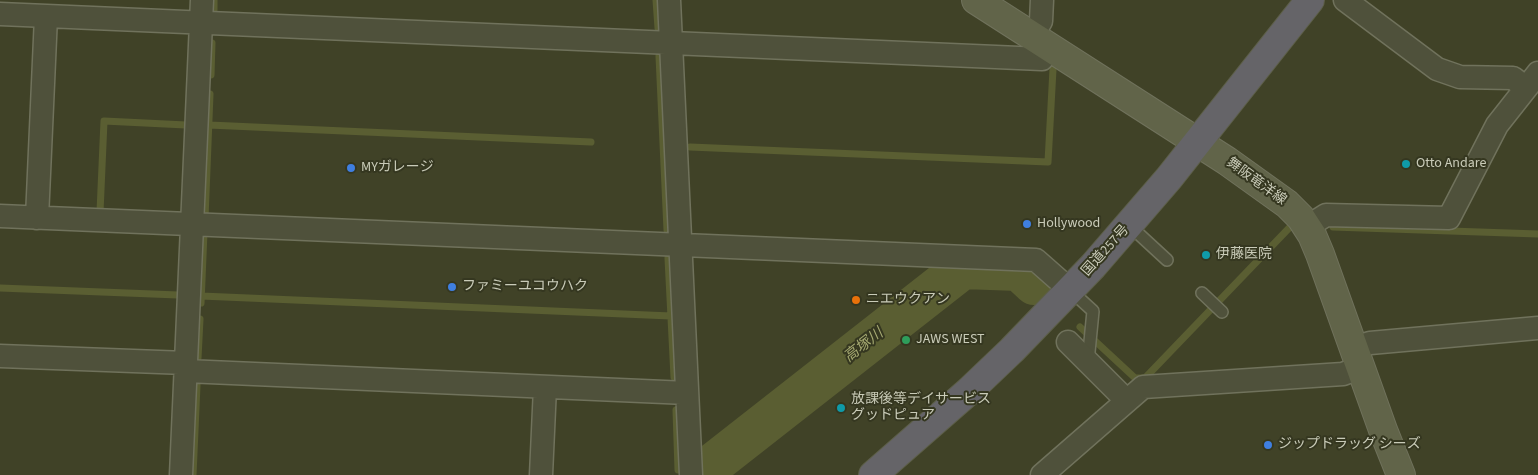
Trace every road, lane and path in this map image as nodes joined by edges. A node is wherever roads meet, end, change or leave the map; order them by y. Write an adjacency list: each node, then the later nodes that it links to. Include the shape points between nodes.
1 (202, 0): 9 (street)
2 (669, 0): 11 (street)
3 (976, 0): 10 (main road, 舞阪竜洋線)
4 (1042, 0): 10 (street)
5 (1310, 0): 13 (highway, 国道257号)
6 (1345, 0): 12 (street, via 1437,69 1460,77)
7 (0, 14): 8 (street)
8 (46, 16): 9 (street); 15 (street)
9 (201, 23): 11 (street); 16 (street)
10 (1041, 42): 11 (street, via 1042,59); 13 (main road, 舞阪竜洋線)
11 (671, 43): 19 (street)
12 (1532, 81): 18 (street, via 1497,125 1449,218 1326,215)
13 (1198, 142): 17 (highway, 国道257号); 18 (main road, 舞阪竜洋線, via 1287,204)
14 (0, 216): 15 (street)
15 (37, 218): 16 (street)
16 (192, 225): 19 (street); 28 (street)
17 (1129, 225): 20 (lane); 21 (highway, 国道257号)
18 (1307, 227): 27 (main road, 舞阪竜洋線, via 1320,254)
19 (681, 245): 21 (street, via 1036,260); 30 (street)
20 (1168, 260)
21 (1070, 290): 25 (lane, via 1093,311 1091,328); 35 (highway, 国道257号, via 1012,350)
22 (1205, 296): 23 (lane)
23 (1222, 312)
24 (1538, 328): 27 (street, via 1370,343)
25 (1082, 350): 31 (street)
26 (0, 356): 28 (street)
27 (1357, 358): 31 (street, via 1343,374 1143,387); 37 (main road, 舞阪竜洋線)
28 (186, 367): 29 (street); 32 (street)
29 (545, 387): 30 (street); 33 (street)
30 (688, 393): 34 (street)
31 (1127, 401): 36 (street)
32 (181, 475)
33 (541, 475)
34 (691, 475)
35 (873, 475)
36 (1042, 475)
37 (1401, 475)

